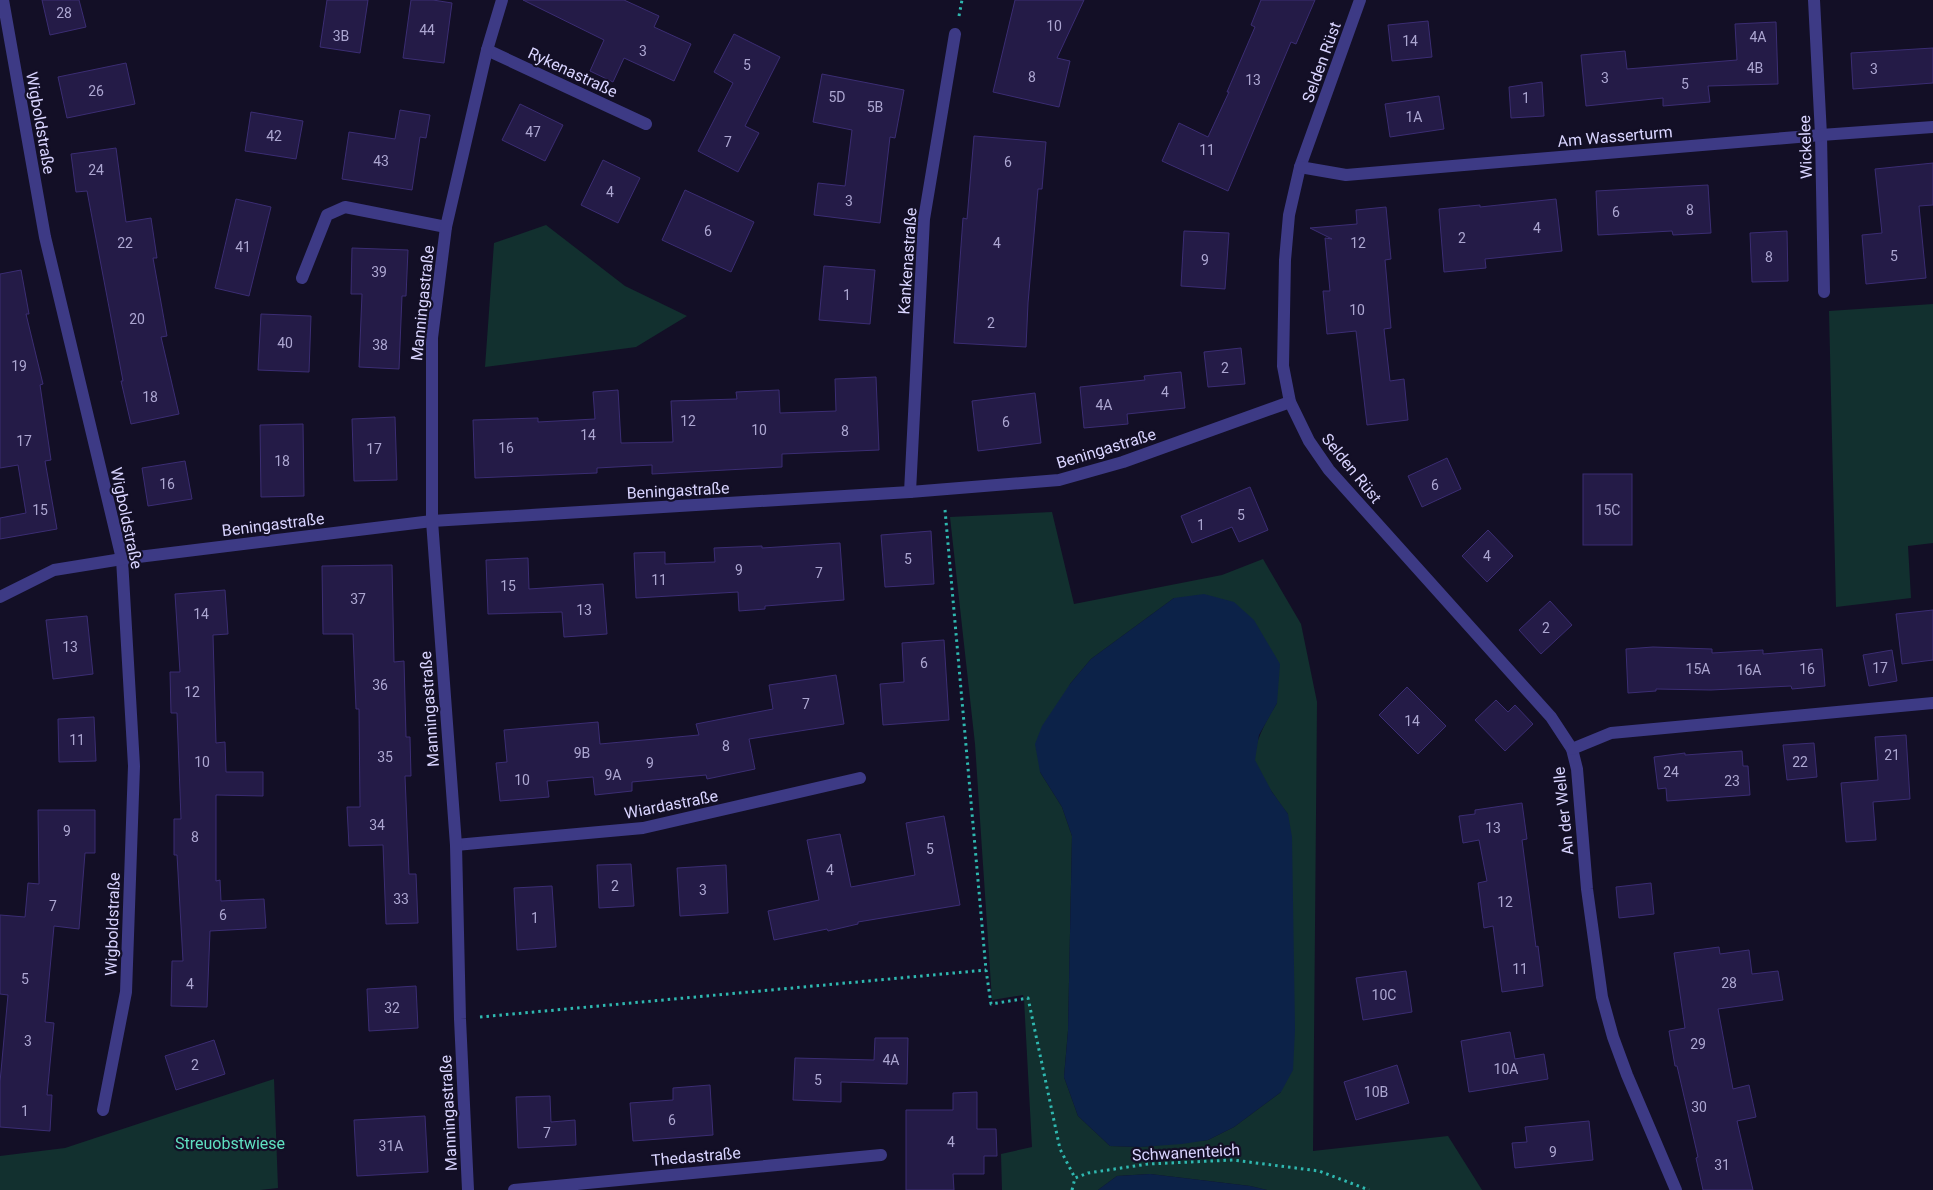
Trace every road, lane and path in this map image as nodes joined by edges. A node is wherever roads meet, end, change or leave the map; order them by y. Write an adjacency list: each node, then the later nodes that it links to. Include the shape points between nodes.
1 (3, 0): 18 (street, Wigboldstraße, via 45,237)
2 (502, 0): 6 (street, Manningastraße)
3 (1360, 0): 10 (street, Selden Rüst)
4 (1814, 0): 9 (street, Wickelee)
5 (955, 34): 16 (street, Kankenastraße, via 924,219)
6 (487, 50): 7 (street, Rykenastraße); 11 (street, Manningastraße)
7 (646, 124)
8 (1933, 127): 9 (street, Am Wasserturm)
9 (1821, 135): 10 (street, Am Wasserturm, via 1346,175); 13 (street, Wickelee)
10 (1300, 167): 14 (street, Selden Rüst, via 1289,215 1285,260 1283,366)
11 (446, 227): 12 (street, Manningastraße, via 345,207 327,215); 17 (street, Manningastraße, via 432,338)
12 (302, 278)
13 (1824, 292)
14 (1290, 402): 15 (street, Beningastraße, via 1123,462 1059,480); 21 (street, Selden Rüst, via 1308,440 1329,470 1551,717)
15 (943, 489): 16 (street, Beningastraße); 24 (path)
16 (910, 492): 17 (street, Beningastraße)
17 (432, 521): 18 (street, Beningastraße); 23 (street, Manningastraße)
18 (122, 559): 19 (street, Beningastraße, via 57,570); 26 (street, Wigboldstraße, via 134,766 127,982)
19 (0, 597)
20 (1933, 703): 21 (street, An der Welle, via 1611,733)
21 (1572, 749): 33 (street, An der Welle, via 1577,769 1587,889 1602,997 1627,1075)
22 (860, 778): 23 (street, Wiardastraße, via 643,828)
23 (456, 845): 25 (street, Manningastraße)
24 (986, 970): 25 (path); 28 (path, via 991,1004 1028,998 1060,1149)
25 (460, 1019): 29 (street, Manningastraße)
26 (103, 1110)
27 (881, 1155): 30 (street, Thedastraße)
28 (1075, 1178): 31 (path); 32 (path, Schwanenteich, via 1148,1164 1233,1160 1319,1171)
29 (468, 1190)
30 (514, 1190)
31 (1072, 1190)
32 (1368, 1190)
33 (1676, 1190)

